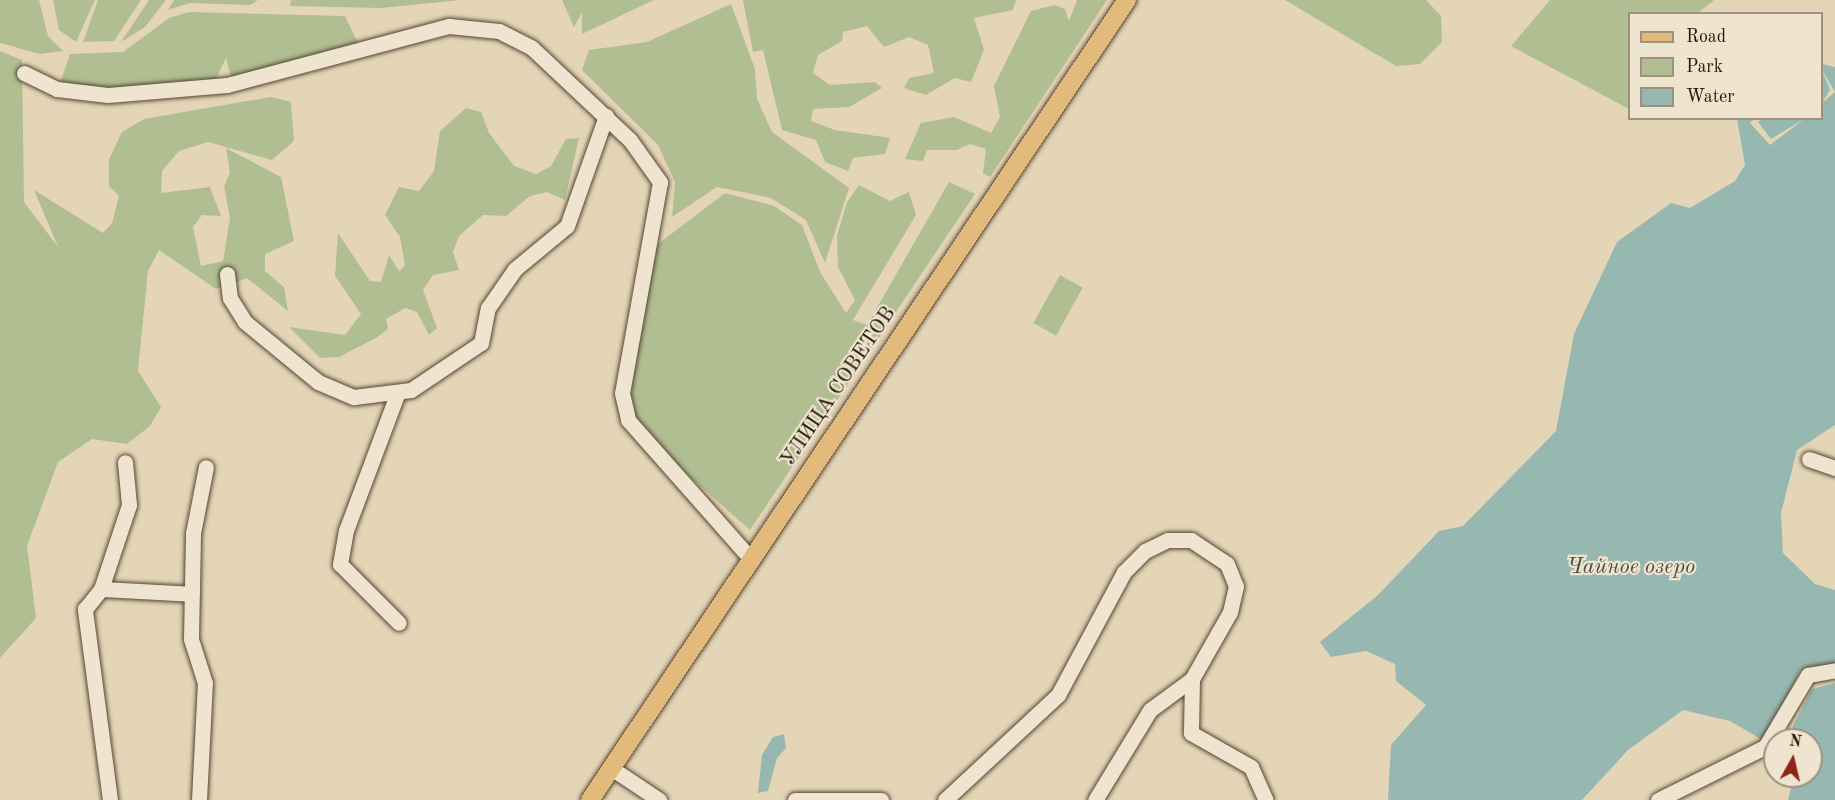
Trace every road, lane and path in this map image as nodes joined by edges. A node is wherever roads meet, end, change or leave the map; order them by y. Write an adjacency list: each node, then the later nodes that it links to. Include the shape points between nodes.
1 (1127, 0): 10 (main road, УЛИЦА СОВЕТОВ)
2 (24, 73): 3 (street, via 57,89 108,96 227,85 449,26 499,31 532,48)
3 (606, 116): 5 (street, via 574,213 499,292 488,308 481,344 449,370); 10 (street, via 660,182 624,361 622,393 628,420)
4 (226, 274): 5 (street, via 230,298 245,322 318,382 354,397)
5 (398, 392): 13 (street, via 346,530 340,564 355,585)
6 (1809, 459): 9 (street)
7 (125, 462): 11 (street, via 129,505)
8 (206, 467): 12 (street, via 195,513)
9 (1835, 468)
10 (751, 559): 16 (main road, УЛИЦА СОВЕТОВ)
11 (101, 589): 12 (street); 17 (street, via 85,609)
12 (192, 594): 18 (street, via 191,639 205,683)
13 (399, 623)
14 (1835, 670): 26 (street, via 1808,675 1765,747)
15 (1192, 679): 23 (street, via 1230,612 1236,586 1227,564 1207,548 1191,540 1168,540 1145,551 1124,572 1058,695); 24 (street, via 1150,710); 25 (street, via 1191,733 1251,767)
16 (611, 768): 19 (main road, УЛИЦА СОВЕТОВ); 20 (street)
17 (110, 800)
18 (199, 800)
19 (590, 800)
20 (659, 800)
21 (795, 800): 22 (street)
22 (880, 800)
23 (945, 800)
24 (1095, 800)
25 (1266, 800)
26 (1658, 800)

